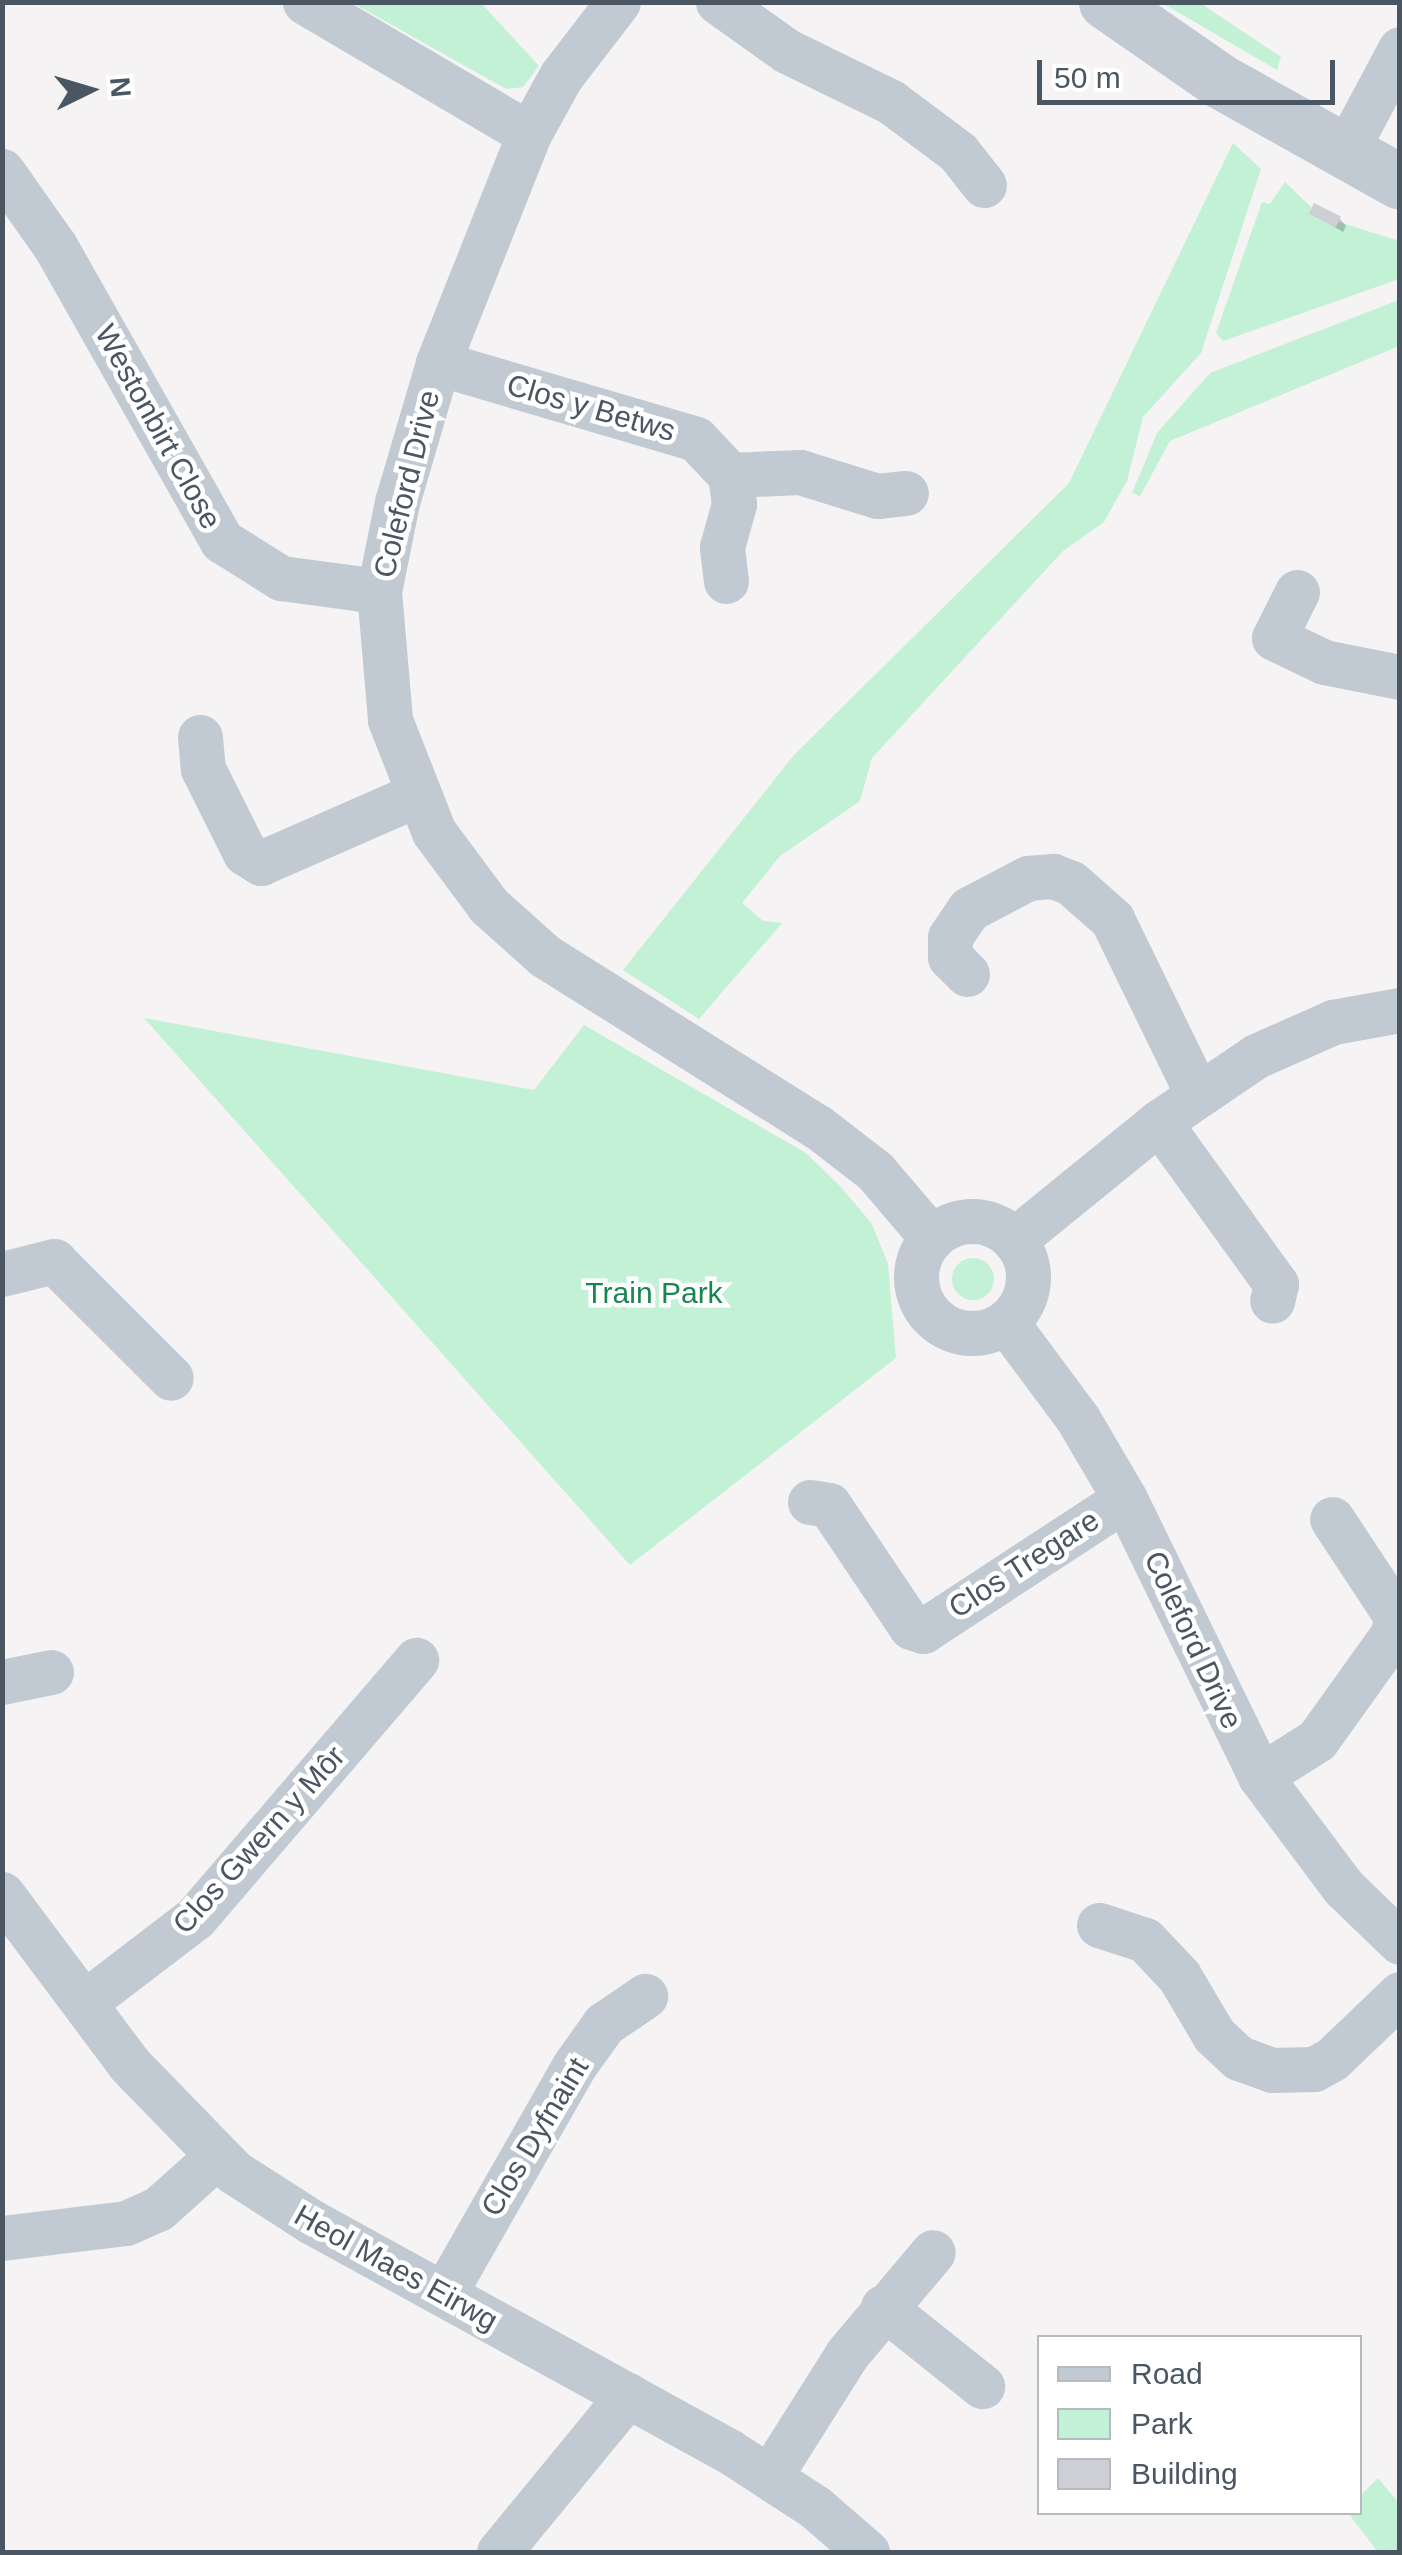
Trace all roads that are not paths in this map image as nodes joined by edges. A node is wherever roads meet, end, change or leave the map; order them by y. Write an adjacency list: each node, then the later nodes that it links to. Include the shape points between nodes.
1 (306, 2): 6 (street)
2 (618, 2): 6 (street, Coleford Drive, via 561,76)
3 (718, 2): 10 (street, via 787,50 891,102 958,152)
4 (1106, 2): 7 (street, via 1220,81)
5 (1400, 48): 7 (street)
6 (529, 134): 11 (street, Coleford Drive)
7 (1344, 154): 9 (street)
8 (2, 171): 15 (street, Westonbirt Close, via 55,246 222,541 281,578)
9 (1400, 182)
10 (984, 186)
11 (438, 363): 12 (street, Clos y Betws, via 696,438); 15 (street, Coleford Drive, via 397,502)
12 (730, 474): 13 (street, via 800,472 878,496); 14 (street, via 734,504 722,546)
13 (906, 493)
14 (726, 580)
15 (380, 592): 19 (street, Coleford Drive, via 390,720)
16 (1297, 592): 17 (street, via 1274,638 1324,662)
17 (1400, 677)
18 (200, 737): 19 (street, via 203,768 245,853 261,863)
19 (416, 795): 24 (street, Coleford Drive, via 434,832 490,906 545,956 818,1127 875,1172)
20 (967, 974): 22 (street, via 950,957 950,937 969,909 1028,878 1071,883 1112,920)
21 (1400, 1010): 22 (street, via 1303,1032)
22 (1197, 1093): 23 (street)
23 (1159, 1122): 25 (street); 27 (street, via 1276,1284)
24 (932, 1238): 25 (street, via 948,1227 981,1222); 28 (street, via 916,1274 927,1310 950,1330 969,1334)
25 (1014, 1240): 28 (street, via 1028,1276 1026,1296)
26 (2, 1274): 29 (street, via 54,1262)
27 (1272, 1301)
28 (1006, 1322): 30 (street, Coleford Drive, via 1078,1419)
29 (170, 1378)
30 (1124, 1499): 31 (street, Clos Tregare, via 924,1630 911,1627 829,1505); 36 (street, Coleford Drive)
31 (810, 1502)
32 (1332, 1519): 36 (street, via 1396,1616 1394,1634 1317,1740)
33 (416, 1660): 42 (street, Clos Gwern y Môr, via 195,1918)
34 (52, 1672): 35 (street)
35 (2, 1682)
36 (1260, 1776): 39 (street, Coleford Drive, via 1343,1887)
37 (5, 1901): 42 (street, Heol Maes Eirwg)
38 (1099, 1925): 40 (street, via 1144,1940 1179,1976 1214,2035 1239,2058 1272,2070 1314,2069 1332,2060)
39 (1400, 1942)
40 (1400, 1994)
41 (644, 1996): 46 (street, Clos Dyfnaint, via 604,2024 574,2066)
42 (85, 2002): 43 (street, Heol Maes Eirwg, via 129,2064)
43 (216, 2158): 44 (street, via 158,2210 126,2222); 46 (street, Heol Maes Eirwg, via 266,2196)
44 (2, 2238)
45 (933, 2252): 47 (street)
46 (444, 2294): 49 (street, Heol Maes Eirwg)
47 (883, 2307): 48 (street); 50 (street)
48 (982, 2386)
49 (628, 2395): 50 (street, Heol Maes Eirwg); 51 (street)
50 (770, 2476): 52 (street, Heol Maes Eirwg)
51 (499, 2552)
52 (867, 2552)

